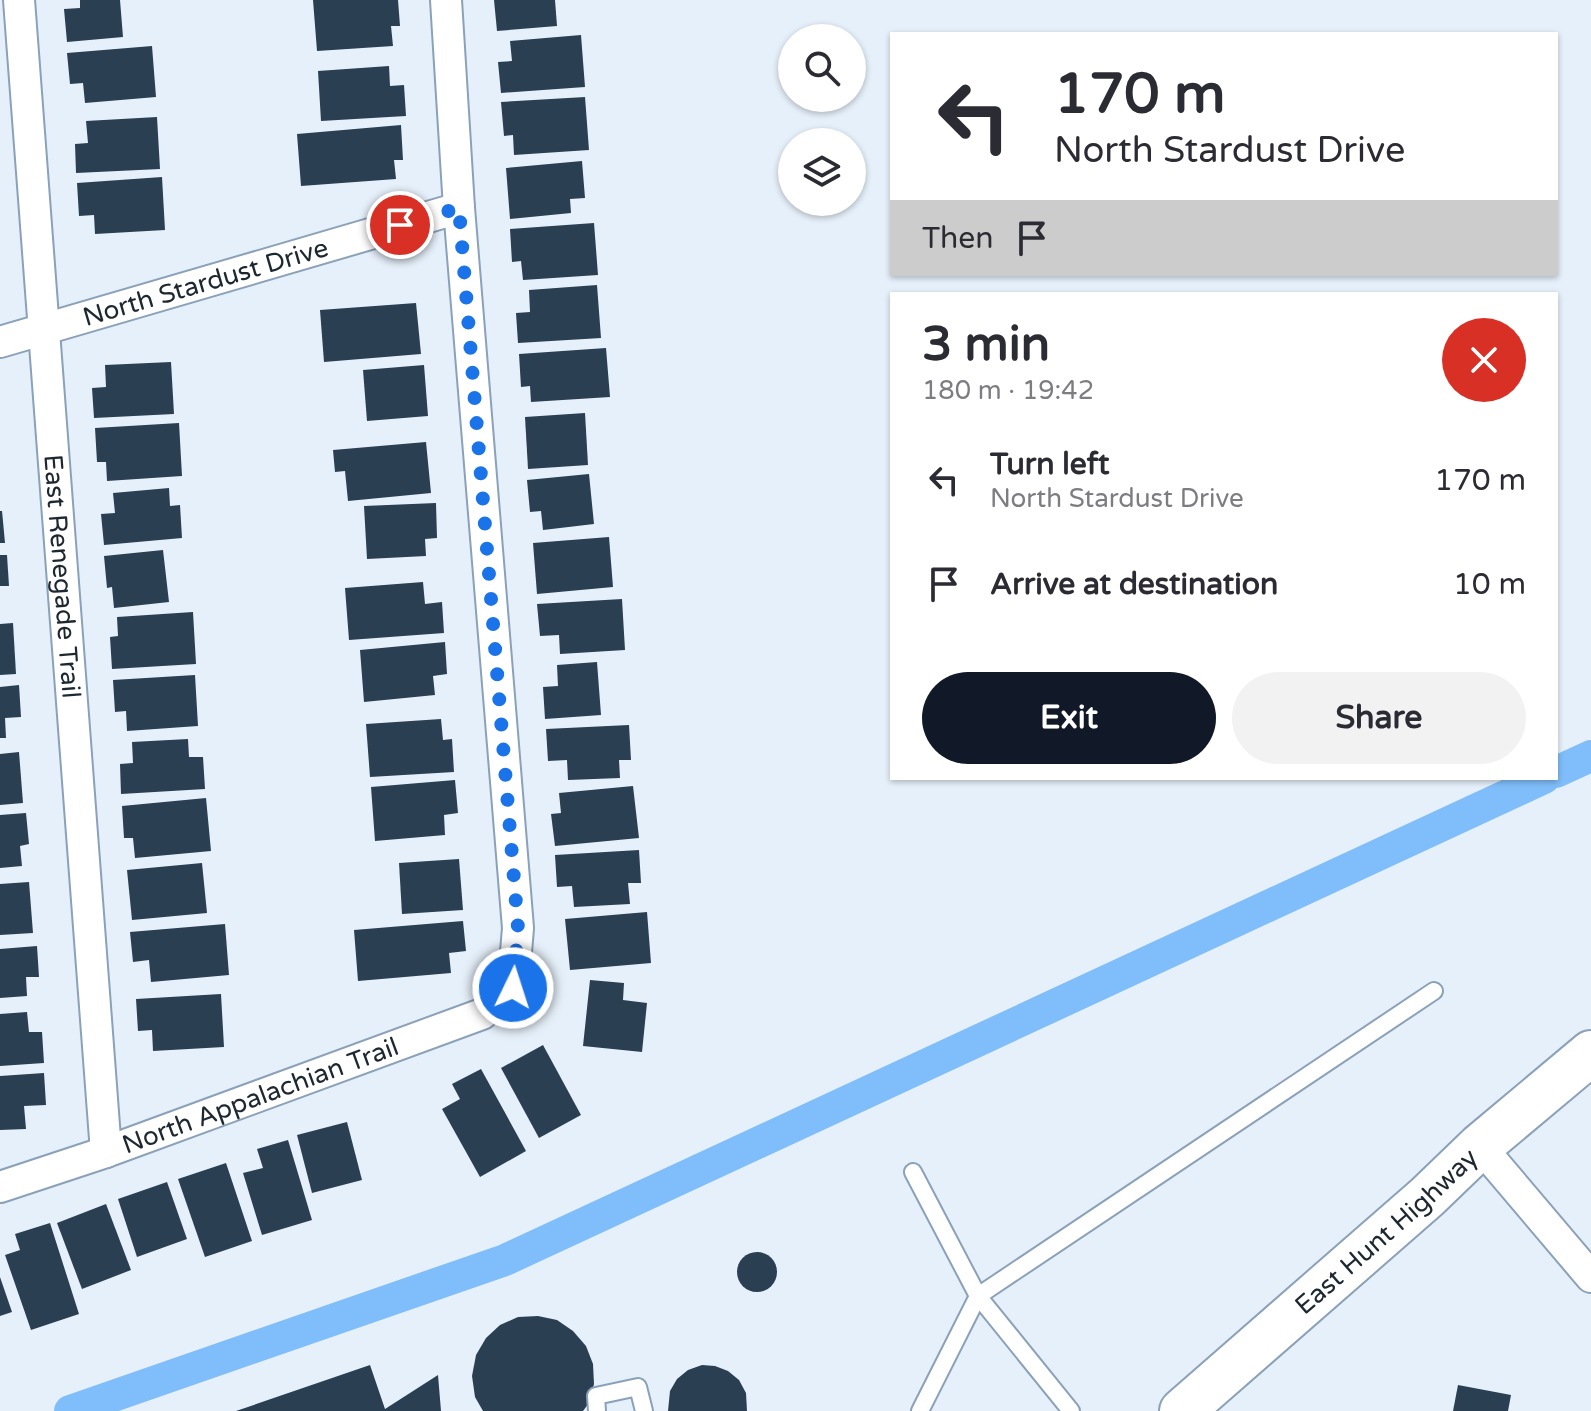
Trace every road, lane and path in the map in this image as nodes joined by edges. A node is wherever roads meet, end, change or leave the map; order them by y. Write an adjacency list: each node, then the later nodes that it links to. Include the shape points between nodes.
1 (19, 0): 4 (street, East Renegade Trail)
2 (446, 0): 3 (street)
3 (459, 208): 4 (street, North Stardust Drive); 9 (street, North Appalachian Trail, via 518,928 513,988 482,1014)
4 (45, 330): 5 (street, North Stardust Drive); 9 (street, East Renegade Trail)
5 (0, 342)
6 (1434, 991): 13 (lane)
7 (1591, 1053): 8 (main road, East Hunt Highway)
8 (1480, 1146): 12 (street); 18 (main road, East Hunt Highway)
9 (106, 1152): 11 (street, North Appalachian Trail)
10 (913, 1172): 13 (lane)
11 (0, 1187)
12 (1591, 1277)
13 (978, 1296): 16 (lane); 17 (lane)
14 (597, 1411): 15 (lane, via 596,1396 638,1387)
15 (644, 1411)
16 (920, 1411)
17 (1071, 1411)
18 (1182, 1411)

